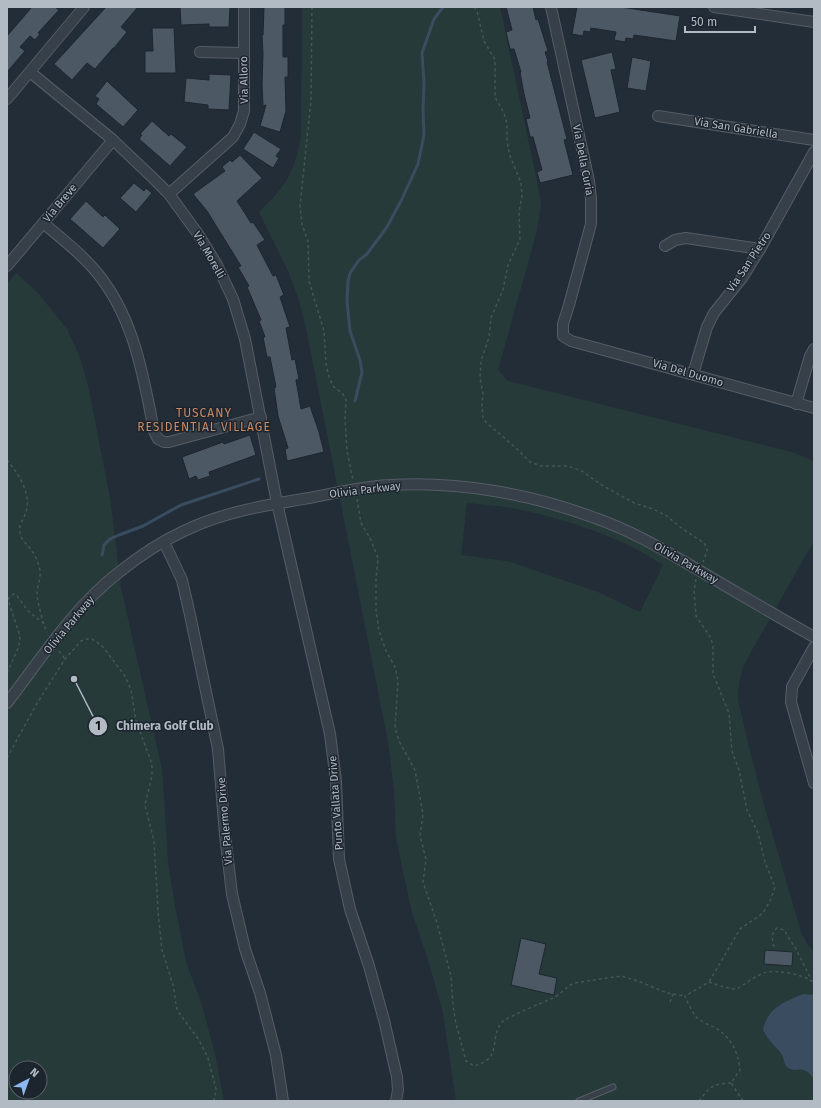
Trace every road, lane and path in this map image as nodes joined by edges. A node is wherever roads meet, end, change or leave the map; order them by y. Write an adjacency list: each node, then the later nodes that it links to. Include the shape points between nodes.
1 (84, 7): 10 (street)
2 (244, 7): 9 (street, Via Alloro)
3 (312, 7): 28 (path, via 311,100 300,206 308,242 310,281 324,331 329,377 333,386 346,400 347,451)
4 (474, 7): 31 (path, via 484,41 495,60 495,97 504,113 510,156 521,183 522,196 519,212 520,239 508,265 503,290 491,318 489,337 481,361 483,419 530,462 541,466 568,466 582,471 600,484 667,516 704,543 707,548)
5 (551, 7): 21 (street, Via Della Curia, via 589,181 591,211 590,224 563,324)
6 (714, 7): 7 (street)
7 (814, 22)
8 (200, 52): 9 (street)
9 (244, 53): 16 (street, Via Alloro, via 244,111 240,124 228,142)
10 (30, 72): 11 (street); 13 (street, Via Morelli)
11 (7, 99)
12 (658, 116): 14 (street, Via San Gabriella)
13 (113, 140): 16 (street, Via Morelli); 17 (street, Via Breve)
14 (814, 140)
15 (814, 152): 19 (street, Via San Pietro)
16 (169, 194): 26 (street, Via Morelli, via 217,265 233,299 245,339)
17 (43, 223): 20 (street, Via Breve); 26 (street, via 93,268 109,290 124,318 141,364 158,440 169,442)
18 (665, 246): 19 (street, via 675,240 686,238)
19 (760, 249): 23 (street, Via San Pietro, via 742,278 714,313 707,327)
20 (7, 266)
21 (563, 336): 23 (street, Via Del Duomo, via 571,341)
22 (814, 349): 24 (street)
23 (693, 374): 24 (street, Via Del Duomo)
24 (796, 404): 25 (street, Via Del Duomo)
25 (814, 408)
26 (261, 417): 29 (street, Via Morelli)
27 (7, 460): 34 (path, via 15,469 24,489 27,506 20,532 37,560 40,579 37,595 43,623 28,611 17,596 10,596 8,600 20,636 19,646)
28 (355, 490): 29 (street, Olivia Parkway); 31 (street, Olivia Parkway, via 388,485 422,485 488,490 527,498 596,518 668,552); 42 (path, via 361,523 378,558 376,610 379,631 395,667 398,682 395,728 415,770 423,814 420,836 426,859 423,882 438,923 451,976 456,1024 466,1061 474,1066 485,1064 491,1057 503,1021 560,995 574,983 621,976)
29 (277, 503): 30 (street, Olivia Parkway, via 218,518); 49 (street, Punto Vallata Drive, via 330,734 336,781 339,859 350,909 370,966 384,1020 397,1077)
30 (164, 542): 35 (street, Olivia Parkway, via 132,562 93,596); 48 (street, Via Palermo Drive, via 182,580 190,615 218,748 232,894 245,949 276,1054)
31 (699, 571): 32 (street, Olivia Parkway); 40 (path, via 694,584 696,616 711,638 713,674 728,713 732,751 739,770 747,810 758,833 765,862 775,887 772,899 763,913 740,930)
32 (814, 637)
33 (814, 647): 37 (street, via 792,687 791,695)
34 (7, 673)
35 (7, 703)
36 (7, 758): 47 (path, via 65,659 81,641 92,639 97,642 125,676 131,690 136,721 152,764 146,805 154,841 162,950 173,985 177,1010 199,1040 208,1058 216,1089)
37 (814, 783)
38 (774, 947): 39 (path, via 773,931 777,928 784,930)
39 (810, 979): 40 (path, via 780,972 766,972 731,989); 41 (path)
40 (709, 982): 43 (path)
41 (814, 983)
42 (673, 994): 43 (path); 44 (path)
43 (685, 996): 45 (path, via 698,1018 730,1039 739,1058 740,1070)
44 (670, 1002)
45 (732, 1083): 51 (path, via 710,1086); 52 (path)
46 (613, 1087): 50 (lane)
47 (214, 1101)
48 (283, 1101)
49 (396, 1101)
50 (579, 1101)
51 (699, 1101)
52 (744, 1101)

